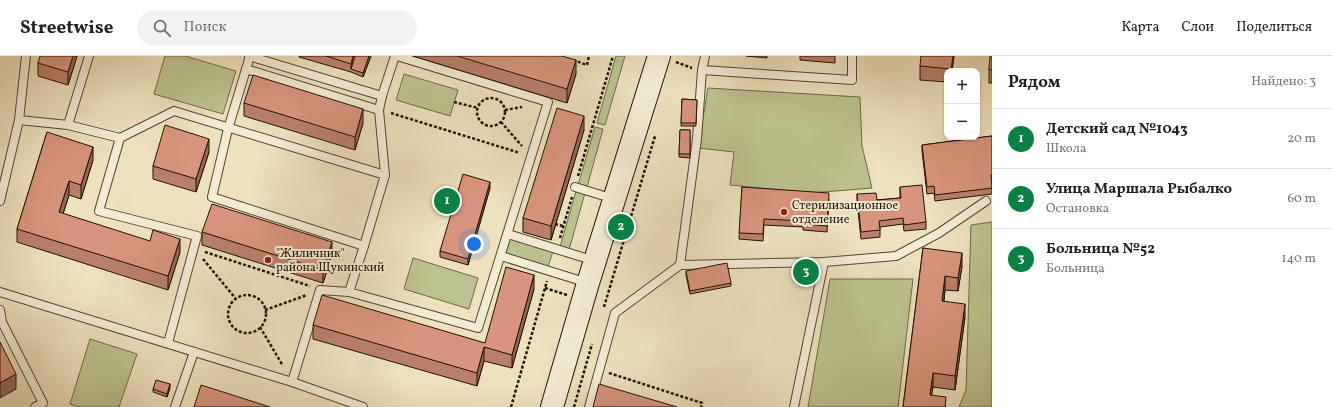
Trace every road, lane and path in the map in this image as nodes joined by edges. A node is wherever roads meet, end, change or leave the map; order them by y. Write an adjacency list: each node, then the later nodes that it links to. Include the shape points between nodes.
1 (26, 56): 18 (lane)
2 (90, 56): 20 (lane)
3 (249, 56): 11 (lane); 14 (lane)
4 (396, 56): 14 (lane); 26 (lane, via 548,102)
5 (589, 56): 9 (path, via 587,64)
6 (613, 56): 25 (path)
7 (704, 56): 13 (lane)
8 (852, 56): 13 (lane, via 852,80)
9 (568, 59)
10 (668, 59): 12 (path); 30 (street)
11 (246, 69): 17 (lane); 21 (lane)
12 (675, 70)
13 (702, 70): 41 (lane, via 697,139)
14 (382, 96): 17 (lane)
15 (454, 102): 16 (path)
16 (478, 108): 19 (path, via 478,117 484,124 493,126); 19 (path, via 488,99 497,100 505,110)
17 (379, 110): 26 (path); 27 (lane)
18 (19, 120): 20 (lane); 29 (lane)
19 (501, 122): 26 (path)
20 (68, 126): 23 (lane)
21 (228, 129): 23 (lane, via 174,111); 27 (lane); 35 (lane, via 212,197)
22 (657, 131): 51 (path)
23 (120, 138): 36 (lane, via 99,211 197,236)
24 (580, 144): 25 (path)
25 (587, 146): 28 (path)
26 (532, 157): 34 (lane)
27 (385, 175): 35 (lane)
28 (575, 187): 30 (lane); 33 (path)
29 (0, 196)
30 (614, 199): 39 (street)
31 (986, 201): 40 (lane, via 939,233 896,256)
32 (555, 224): 33 (path)
33 (563, 226): 37 (path)
34 (508, 234): 37 (lane); 38 (lane)
35 (364, 246): 47 (lane)
36 (194, 248): 45 (path); 48 (path); 54 (lane)
37 (557, 249): 39 (lane)
38 (501, 256): 42 (lane); 47 (lane, via 478,328)
39 (595, 261): 44 (street)
40 (824, 262): 41 (lane); 66 (lane)
41 (680, 265): 56 (lane, via 615,313)
42 (550, 271): 43 (path); 44 (lane)
43 (545, 288): 44 (path); 61 (path)
44 (580, 289): 62 (street)
45 (320, 290): 47 (lane); 50 (path); 57 (lane)
46 (0, 292): 54 (lane)
47 (349, 292)
48 (236, 299): 50 (path, via 241,296 253,296); 52 (path, via 231,303 228,315 232,326 243,332 255,331)
49 (0, 310): 58 (lane, via 2,322 43,403)
50 (265, 310): 52 (path)
51 (602, 313)
52 (260, 327): 57 (path)
53 (593, 342): 63 (path)
54 (168, 343): 55 (lane)
55 (194, 352): 57 (lane); 59 (lane)
56 (599, 369): 64 (lane); 65 (path, via 702,404)
57 (292, 382): 60 (lane)
58 (35, 407)
59 (175, 407)
60 (363, 407)
61 (511, 407)
62 (552, 407)
63 (574, 407)
64 (589, 407)
65 (701, 407)
66 (794, 407)

